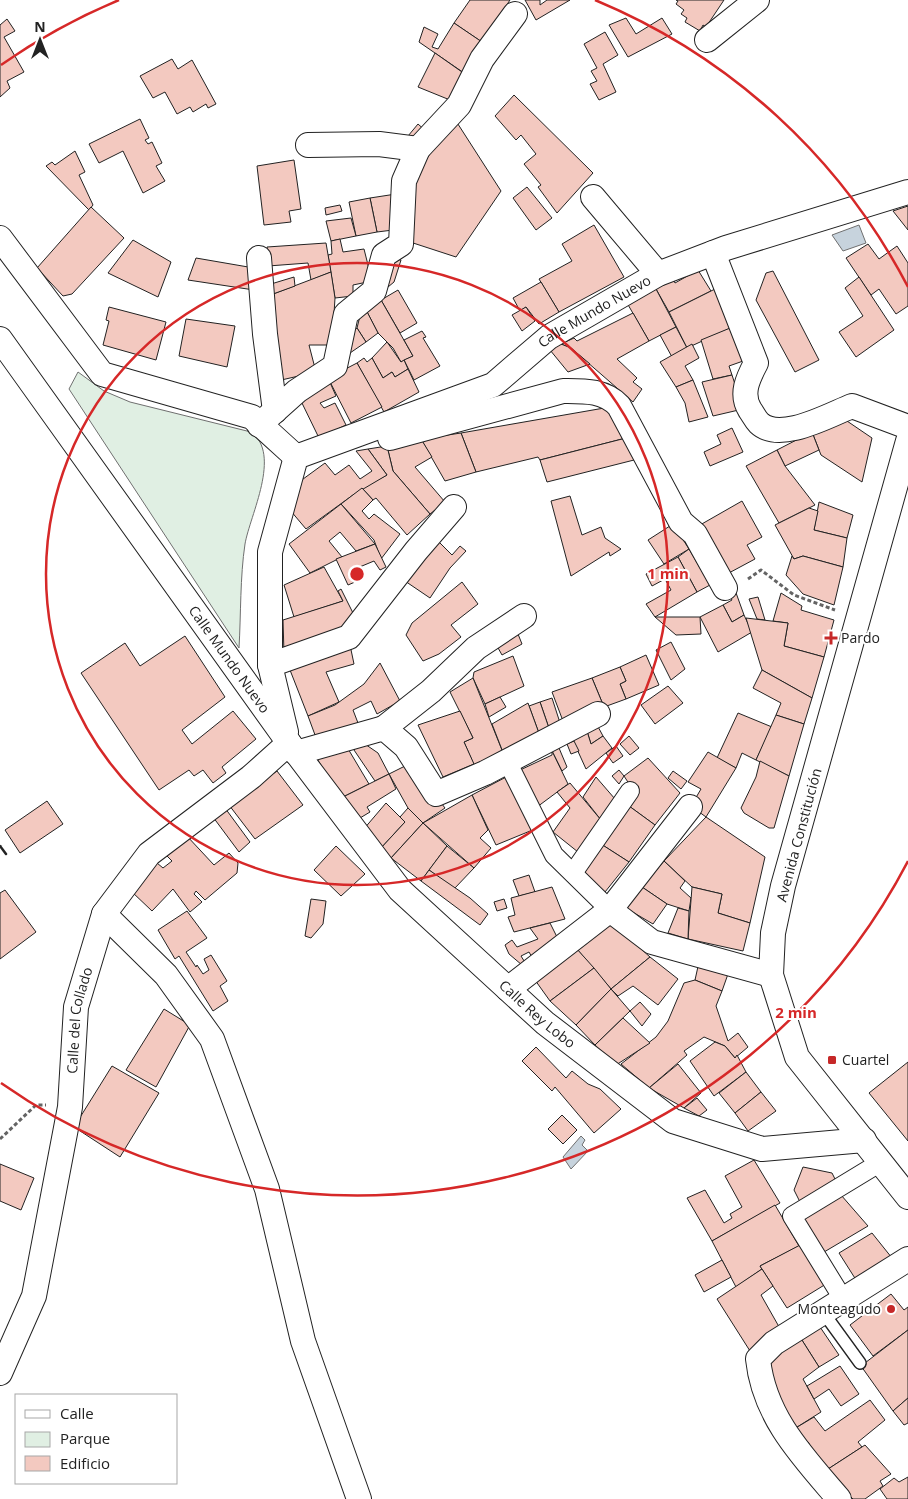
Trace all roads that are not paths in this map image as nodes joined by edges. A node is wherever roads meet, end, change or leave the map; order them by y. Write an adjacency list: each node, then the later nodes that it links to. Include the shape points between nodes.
1 (757, 0): 3 (street)
2 (515, 14): 5 (street, via 482,60 459,105)
3 (707, 40)
4 (308, 145): 5 (street, via 379,144)
5 (418, 149): 13 (street, via 404,181 401,244 384,255 374,291 346,314 335,366)
6 (908, 192): 9 (street, Calle Mundo Nuevo)
7 (593, 197): 11 (street)
8 (0, 238): 13 (street, via 102,374 252,417)
9 (713, 253): 11 (street, Calle Mundo Nuevo); 14 (street, via 756,364 745,382 747,404 758,422 770,430 788,431 852,406)
10 (259, 258): 13 (street)
11 (658, 274): 15 (street, Calle Mundo Nuevo, via 549,337 493,385)
12 (0, 339): 24 (street, Calle Mundo Nuevo)
13 (267, 418): 17 (street)
14 (908, 427)
15 (354, 436): 17 (street, Calle Mundo Nuevo); 19 (street, via 357,447 563,391 598,393 619,406 681,522 695,534)
16 (908, 441): 31 (street, Avenida Constitución, via 783,886 773,933)
17 (296, 457): 21 (street, Calle Mundo Nuevo, via 270,552)
18 (454, 507): 21 (street, via 350,637)
19 (725, 588)
20 (524, 616): 23 (street, via 476,648 431,691)
21 (270, 665): 24 (street, Calle Mundo Nuevo)
22 (598, 714): 25 (street)
23 (384, 728): 24 (street); 25 (street, via 406,747 436,794)
24 (292, 748): 30 (street, Calle del Collado, via 149,854); 32 (street, Calle Rey Lobo, via 400,890)
25 (507, 761): 28 (street, via 554,854)
26 (630, 791): 28 (street)
27 (690, 807): 29 (street)
28 (573, 874): 29 (street)
29 (610, 910): 31 (street, via 652,942); 32 (street)
30 (104, 914): 40 (street, Calle del Collado, via 76,1007 70,1107 34,1296); 41 (street, via 166,975 212,1040 267,1189 303,1341)
31 (771, 975): 33 (street, Avenida Constitución, via 797,1057)
32 (508, 990): 33 (street, Calle Rey Lobo, via 545,1023 673,1121 762,1149)
33 (864, 1140): 34 (street, Avenida Constitución)
34 (881, 1162): 35 (street, Avenida Constitución); 37 (street, via 792,1216)
35 (908, 1197)
36 (908, 1259): 37 (street)
37 (843, 1300): 38 (street)
38 (823, 1312): 39 (lane); 42 (street, via 774,1343 758,1358 764,1390 786,1436)
39 (860, 1363)
40 (0, 1373)
41 (359, 1499)
42 (839, 1499)

